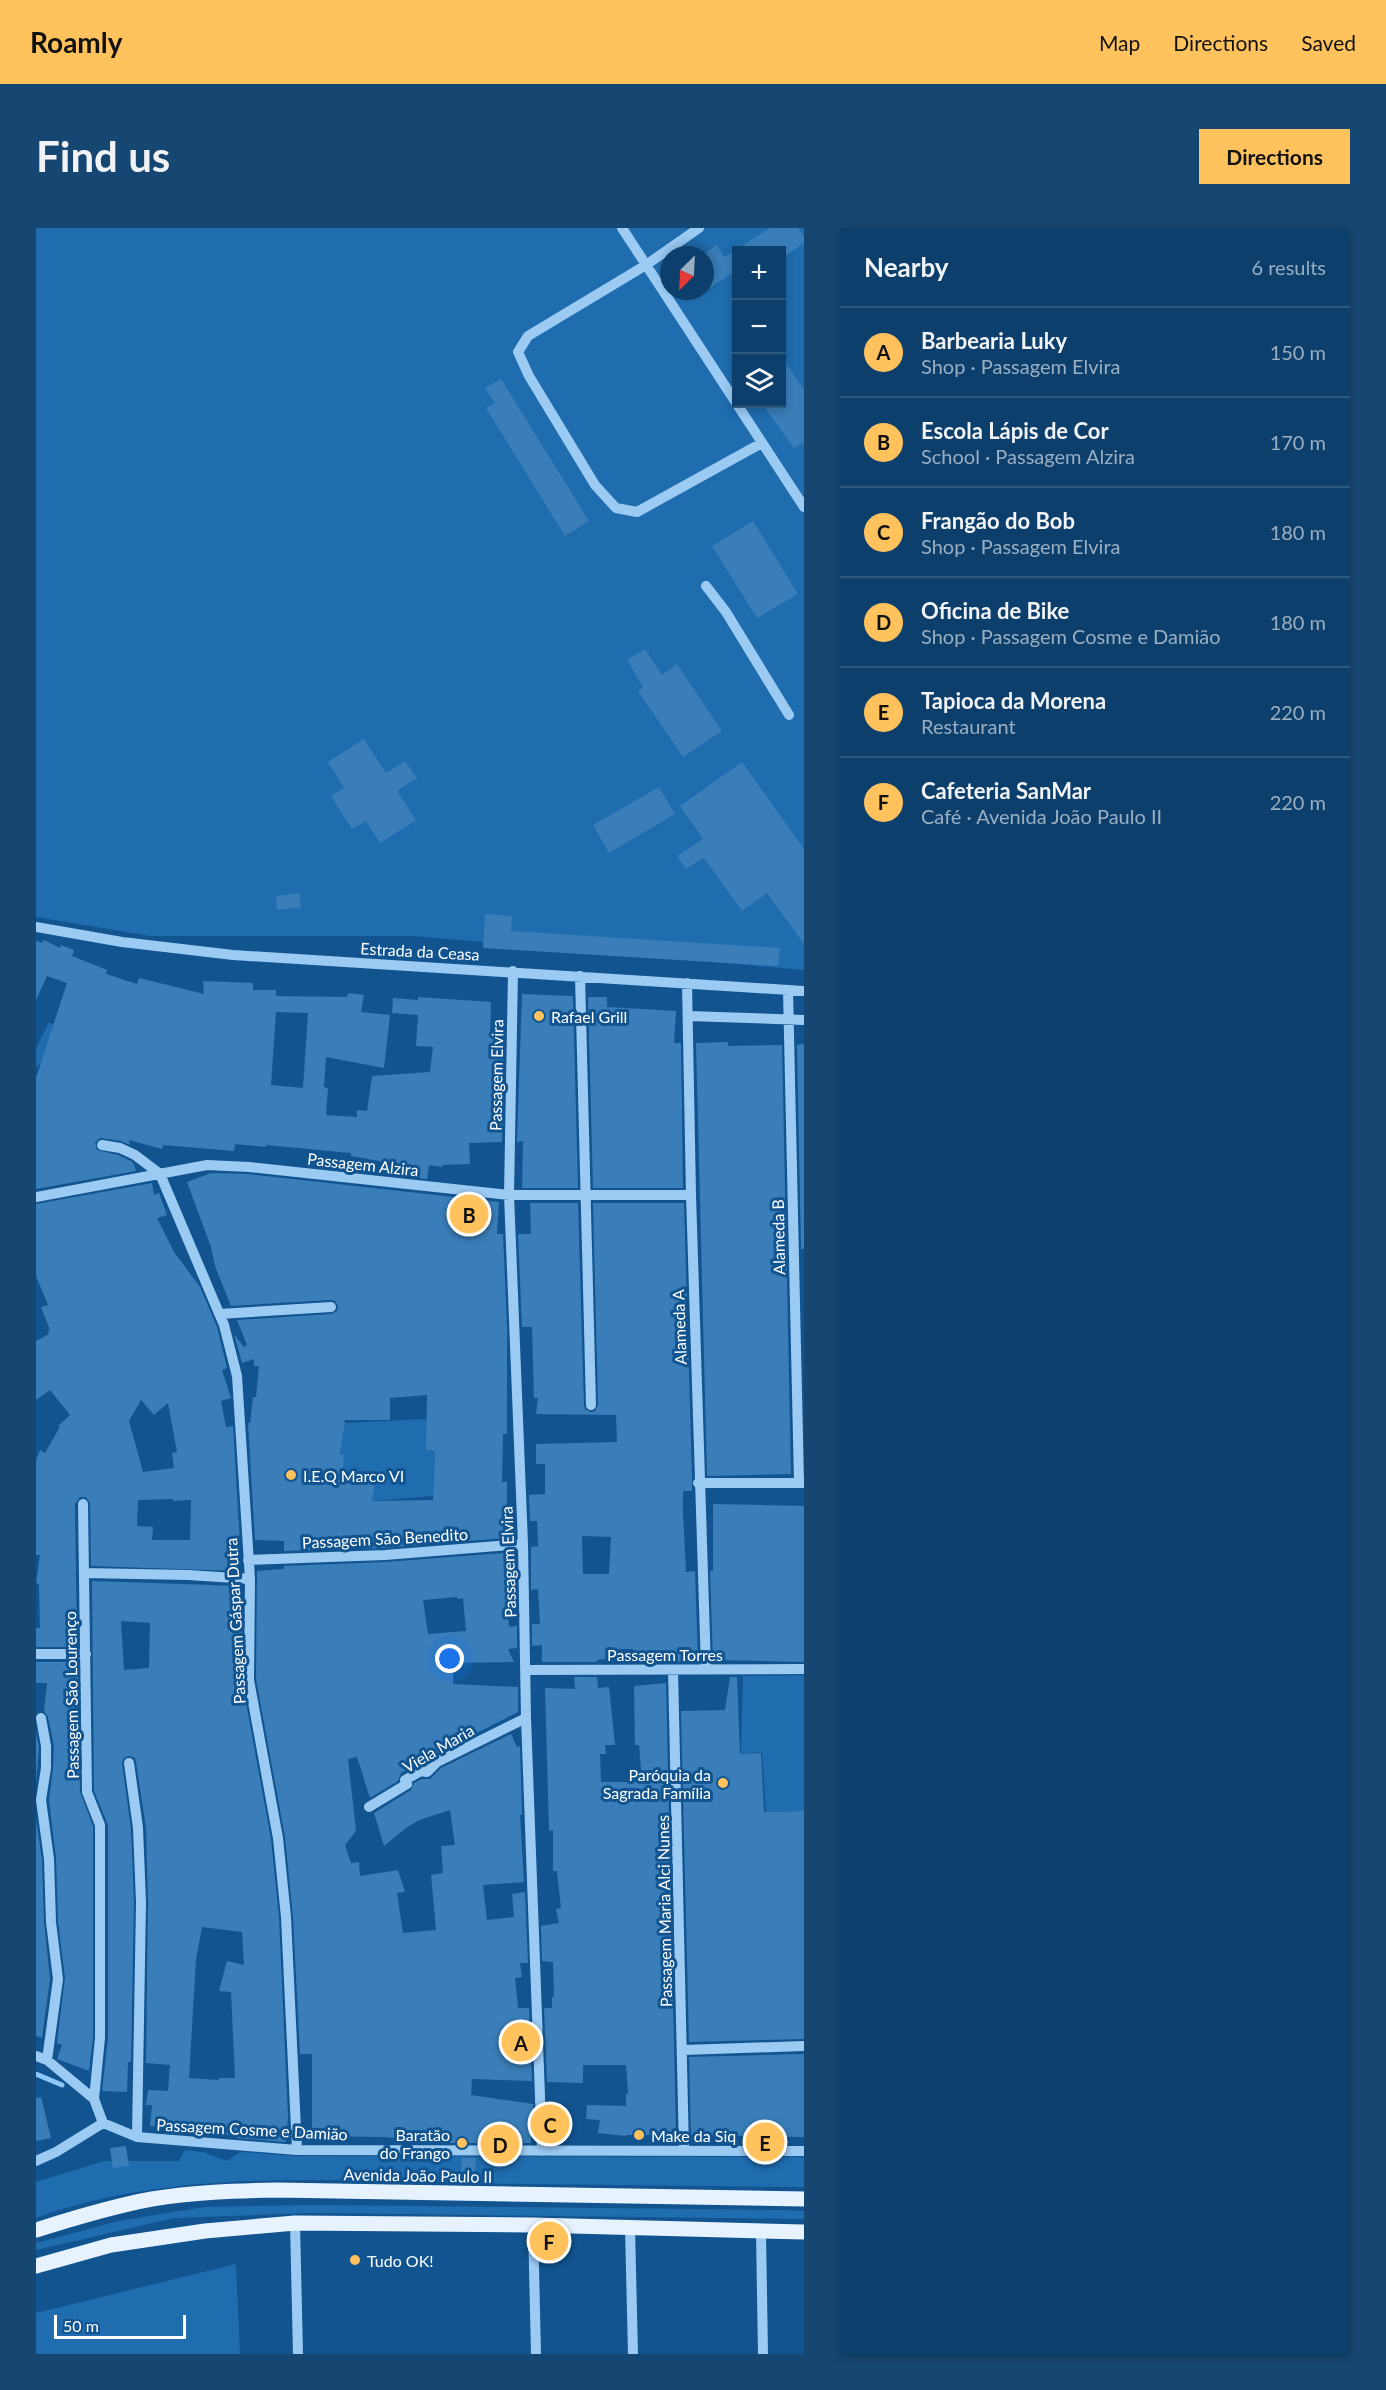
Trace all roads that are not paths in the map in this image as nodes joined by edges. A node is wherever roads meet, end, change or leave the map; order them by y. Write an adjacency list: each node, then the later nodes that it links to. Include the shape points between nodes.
1 (622, 228): 3 (street)
2 (699, 228): 3 (street)
3 (646, 265): 4 (street); 4 (street, via 528,336 519,352 529,376 595,486 615,508 637,512)
4 (762, 443): 5 (street)
5 (804, 507)
6 (706, 586): 7 (street)
7 (789, 715)
8 (36, 927): 9 (street, Estrada da Ceasa, via 233,955)
9 (513, 971): 10 (street, Estrada da Ceasa); 19 (street, Passagem Elvira)
10 (580, 976): 11 (street, Estrada da Ceasa); 20 (street)
11 (687, 983): 12 (street, Estrada da Ceasa); 14 (street, Alameda A)
12 (788, 990): 13 (street, Estrada da Ceasa); 15 (street, Alameda B)
13 (804, 991)
14 (688, 1016): 15 (street); 21 (street, Alameda A)
15 (788, 1020): 16 (street); 27 (street, Alameda B)
16 (804, 1020)
17 (102, 1146): 18 (street, via 135,1155)
18 (160, 1174): 19 (street, Passagem Alzira, via 207,1165 249,1167); 22 (street, Passagem Alzira); 24 (street, Passagem Gáspar Dutra)
19 (509, 1195): 20 (street, Passagem Alzira); 29 (street, Passagem Elvira)
20 (584, 1195): 21 (street, Passagem Alzira); 25 (street)
21 (691, 1195): 26 (street, Alameda A)
22 (36, 1197)
23 (331, 1306): 24 (street)
24 (219, 1314): 30 (street, Passagem Gáspar Dutra, via 237,1376)
25 (591, 1405)
26 (698, 1483): 27 (street); 35 (street, Alameda A)
27 (802, 1483)
28 (83, 1504): 31 (street, Passagem São Lourenço)
29 (523, 1544): 30 (street, Passagem São Benedito); 37 (street, Passagem Elvira)
30 (248, 1560): 32 (street, Passagem Gáspar Dutra)
31 (85, 1573): 32 (street); 34 (street, Passagem São Lourenço)
32 (250, 1579): 50 (street, Passagem Gáspar Dutra, via 249,1680 278,1838 286,1917)
33 (36, 1654): 34 (street)
34 (86, 1654): 47 (street, Passagem São Lourenço, via 87,1792 100,1825 100,2038)
35 (706, 1669): 36 (street, Passagem Torres); 38 (street, Passagem Torres)
36 (804, 1669)
37 (526, 1670): 38 (street, Passagem Torres); 40 (street, Passagem Elvira)
38 (673, 1670): 44 (street, Passagem Maria Alci Nunes)
39 (41, 1718): 46 (street, via 46,1757 41,1800 50,1859 51,1922 58,1979)
40 (526, 1718): 42 (street, Viela Maria, via 405,1780 407,1784); 51 (street, Passagem Elvira)
41 (129, 1763): 49 (street, via 138,1828 141,1902)
42 (369, 1807)
43 (804, 2046): 44 (street)
44 (682, 2050): 52 (street, Passagem Maria Alci Nunes)
45 (36, 2056): 46 (street)
46 (47, 2060): 47 (street)
47 (94, 2098): 48 (street)
48 (103, 2123): 49 (street, Passagem Cosme e Damião); 54 (street)
49 (137, 2137): 50 (street, Passagem Cosme e Damião)
50 (297, 2150): 51 (street, Passagem Cosme e Damião)
51 (542, 2151): 52 (street, Passagem Cosme e Damião)
52 (684, 2151): 53 (street, Passagem Cosme e Damião)
53 (804, 2151)
54 (36, 2161)
55 (804, 2199): 59 (main road, Avenida João Paulo II, via 216,2192 153,2199)
56 (295, 2223): 57 (main road); 62 (main road, via 205,2230 111,2245); 63 (street)
57 (533, 2225): 58 (main road); 64 (street)
58 (630, 2228): 60 (main road); 65 (street)
59 (36, 2230)
60 (761, 2232): 61 (main road); 66 (street)
61 (804, 2232)
62 (36, 2266)
63 (298, 2354)
64 (536, 2354)
65 (633, 2354)
66 (763, 2354)

